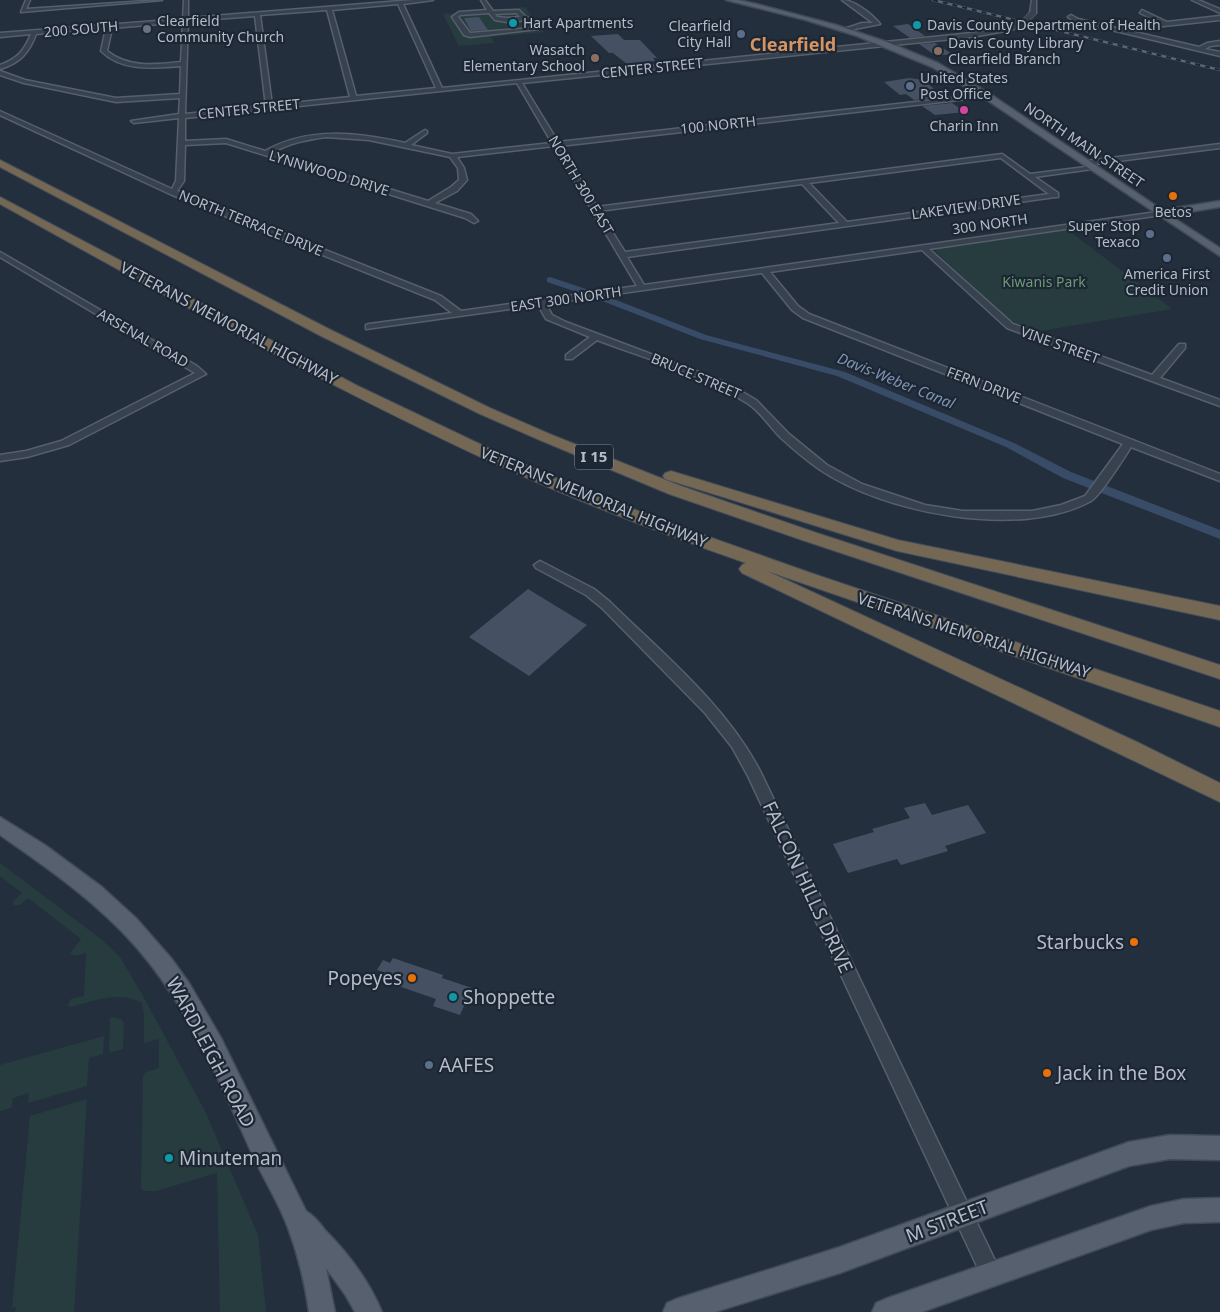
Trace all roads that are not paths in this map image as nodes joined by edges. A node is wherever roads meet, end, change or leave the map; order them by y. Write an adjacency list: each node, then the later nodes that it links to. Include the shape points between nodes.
1 (28, 0): 2 (street, via 22,11)
2 (160, 0)
3 (186, 0): 21 (street)
4 (432, 0): 12 (street, 200 SOUTH)
5 (483, 0): 16 (street)
6 (729, 0): 24 (main road)
7 (844, 0): 24 (street, via 877,24)
8 (990, 0): 13 (street)
9 (1034, 0): 29 (street, CENTER STREET, bridge, via 1033,13 1012,28)
10 (1194, 0): 15 (street)
11 (367, 3): 12 (street, 200 SOUTH); 14 (street, 200 SOUTH)
12 (400, 3): 37 (street)
13 (1004, 3)
14 (329, 9): 18 (street, 200 SOUTH); 40 (street)
15 (1220, 11)
16 (491, 12): 16 (street, via 455,17 470,35 535,29 529,19 502,20)
17 (1142, 12): 22 (street)
18 (257, 14): 21 (street, 200 SOUTH); 41 (street)
19 (1071, 17): 25 (street)
20 (1220, 18): 22 (street)
21 (184, 20): 23 (street, 200 SOUTH); 33 (street)
22 (1166, 23): 25 (street)
23 (109, 27): 26 (street, 200 SOUTH); 33 (street, via 104,50 110,57 147,66)
24 (846, 30): 29 (main road)
25 (1121, 30): 30 (street)
26 (34, 33): 27 (street, 200 SOUTH); 34 (street, via 21,59)
27 (0, 36)
28 (1220, 43): 30 (street)
29 (886, 44): 32 (main road); 36 (street, CENTER STREET)
30 (1200, 49): 31 (street)
31 (1220, 54)
32 (913, 55): 38 (main road, NORTH MAIN STREET)
33 (183, 64): 39 (street)
34 (0, 67)
35 (0, 73): 39 (street, via 116,100)
36 (520, 82): 37 (street, CENTER STREET); 48 (street, NORTH 300 EAST)
37 (440, 90): 40 (street, CENTER STREET)
38 (985, 95): 48 (street, 100 NORTH); 55 (main road, NORTH MAIN STREET)
39 (183, 96): 43 (street)
40 (354, 99): 41 (street, CENTER STREET)
41 (270, 107): 43 (street, CENTER STREET)
42 (0, 112): 58 (street, NORTH TERRACE DRIVE)
43 (182, 116): 44 (street, CENTER STREET); 47 (street)
44 (134, 121)
45 (425, 132): 49 (street)
46 (1187, 141): 51 (street)
47 (181, 142): 52 (street, LYNNWOOD DRIVE, via 226,141); 58 (street, via 180,181)
48 (556, 144): 53 (street, 100 NORTH); 62 (street, NORTH 300 EAST)
49 (405, 146): 52 (street, 100 NORTH, via 349,136 328,136 294,141); 53 (street, 100 NORTH)
50 (1220, 146): 51 (street, LAKEVIEW DRIVE)
51 (1200, 149): 55 (street, LAKEVIEW DRIVE)
52 (265, 154): 60 (street, LYNNWOOD DRIVE)
53 (452, 156): 60 (street, via 460,168 462,180 454,189)
54 (0, 163): 80 (highway, I 15, via 326,333)
55 (1089, 165): 56 (street, LAKEVIEW DRIVE); 63 (main road, NORTH MAIN STREET)
56 (1028, 176): 57 (street, LAKEVIEW DRIVE, via 1002,156); 65 (street, LAKEVIEW DRIVE, via 1055,195)
57 (804, 182): 62 (street, LAKEVIEW DRIVE); 65 (street)
58 (173, 192): 73 (street, NORTH TERRACE DRIVE, via 438,298)
59 (0, 200): 84 (highway, VETERANS MEMORIAL HIGHWAY / I 15, via 262,343 452,439)
60 (428, 204): 64 (street, LYNNWOOD DRIVE, via 468,216)
61 (1220, 204): 63 (main road, 300 NORTH)
62 (595, 209): 69 (street, NORTH 300 EAST)
63 (1161, 213): 66 (street, 300 NORTH); 67 (main road, NORTH MAIN STREET)
64 (474, 221)
65 (845, 224): 69 (street, LAKEVIEW DRIVE)
66 (923, 247): 70 (street, 300 NORTH); 78 (street, VINE STREET, via 1010,326)
67 (1220, 253)
68 (0, 254): 82 (street, ARSENAL ROAD, via 200,374 65,443)
69 (623, 255): 71 (street, NORTH 300 EAST)
70 (764, 270): 71 (street, EAST 300 NORTH); 81 (street, FERN DRIVE, via 795,308 806,316)
71 (642, 288): 72 (street, EAST 300 NORTH)
72 (540, 302): 73 (street, EAST 300 NORTH); 75 (street, BRUCE STREET, via 549,318)
73 (459, 314): 74 (street, EAST 300 NORTH)
74 (369, 327)
75 (597, 336): 77 (street); 81 (street, BRUCE STREET, via 742,394 794,445 823,467 858,486 931,509 994,516 1064,508 1094,493)
76 (1182, 346): 78 (street)
77 (569, 357)
78 (1154, 379): 79 (street, VINE STREET)
79 (1220, 402)
80 (547, 438): 86 (highway, via 897,545); 87 (highway, I 15, via 684,493)
81 (1130, 442): 83 (street, FERN DRIVE)
82 (0, 458)
83 (1220, 478)
84 (638, 518): 88 (highway, VETERANS MEMORIAL HIGHWAY / I 15, via 837,590); 89 (highway, via 1130,748)
85 (540, 565): 93 (street, FALCON HILLS DRIVE, via 590,592 606,605 710,710 737,743)
86 (1220, 613)
87 (1220, 672)
88 (1220, 719)
89 (1220, 794)
90 (0, 825): 94 (main road, WARDLEIGH ROAD, via 100,899 156,955 212,1045)
91 (1220, 1148): 93 (main road, M STREET, via 1180,1146 1138,1152)
92 (1220, 1210): 95 (main road, via 1184,1211 1151,1218)
93 (964, 1214): 95 (street, FALCON HILLS DRIVE); 98 (main road, M STREET, via 840,1260)
94 (297, 1218): 96 (main road, WARDLEIGH ROAD, via 316,1278); 97 (main road, via 328,1250 359,1290)
95 (992, 1274): 99 (main road)
96 (322, 1312)
97 (369, 1312)
98 (676, 1312)
99 (885, 1312)

